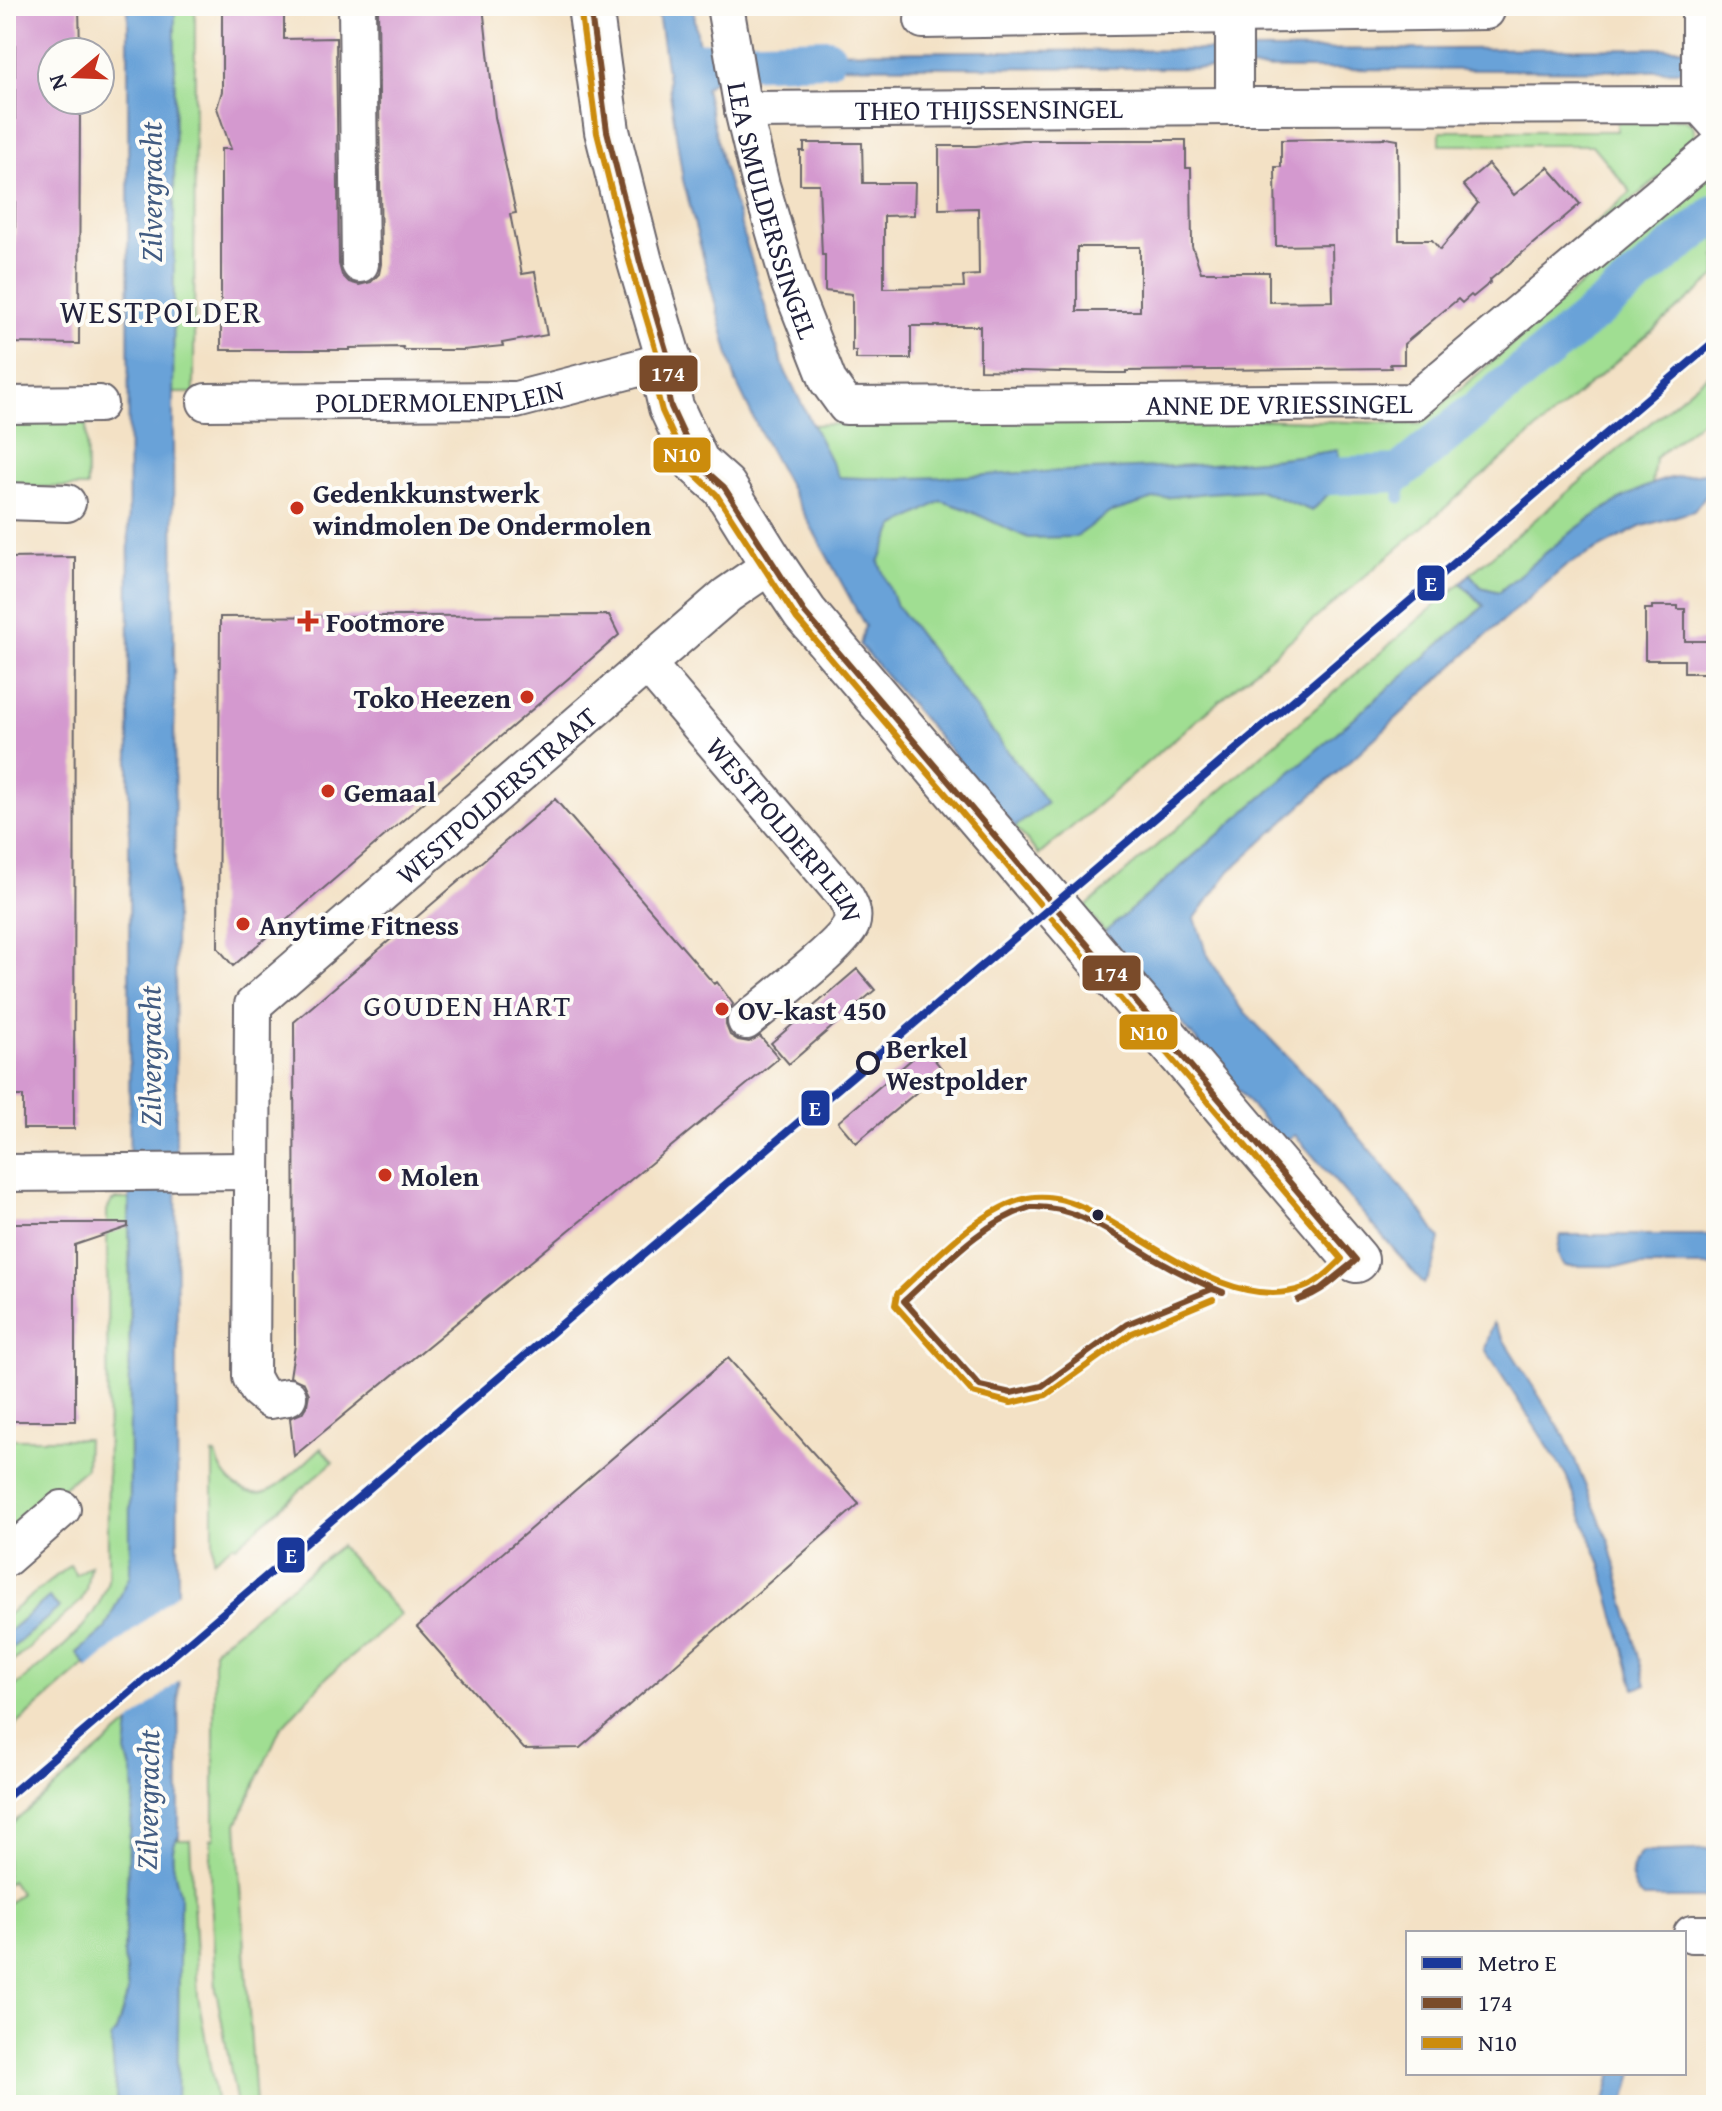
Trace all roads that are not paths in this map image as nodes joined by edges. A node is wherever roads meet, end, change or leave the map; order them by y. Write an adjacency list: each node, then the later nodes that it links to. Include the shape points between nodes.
1 (357, 6): 10 (street)
2 (590, 6): 11 (street, via 607,131)
3 (725, 6): 8 (street, LEA SMULDERSSINGEL)
4 (1486, 11): 6 (street, THEO THIJSSENSINGEL)
5 (923, 20): 6 (street, THEO THIJSSENSINGEL)
6 (1234, 60): 7 (street, THEO THIJSSENSINGEL); 8 (street, THEO THIJSSENSINGEL)
7 (1703, 70)
8 (743, 110): 15 (street, LEA SMULDERSSINGEL, via 790,284 828,381)
9 (1716, 148): 15 (street, ANNE DE VRIESSINGEL, via 1413,402)
10 (360, 264)
11 (669, 360): 12 (street, POLDERMOLENPLEIN, via 516,400); 18 (street, via 671,407 697,463 724,487)
12 (206, 402)
13 (99, 404): 14 (street)
14 (6, 405)
15 (846, 406)
16 (6, 501): 17 (street)
17 (67, 503)
18 (772, 564): 19 (street, WESTPOLDERSTRAAT); 23 (street, via 805,613)
19 (647, 664): 20 (street, WESTPOLDERPLEIN, via 836,884 853,911 850,926 837,943); 21 (street, WESTPOLDERSTRAAT, via 253,1005)
20 (746, 1021)
21 (250, 1171): 22 (street); 24 (street, WESTPOLDERSTRAAT, via 251,1377 270,1400)
22 (6, 1173)
23 (1356, 1260)
24 (288, 1397)
25 (62, 1509): 26 (street)
26 (6, 1558)

